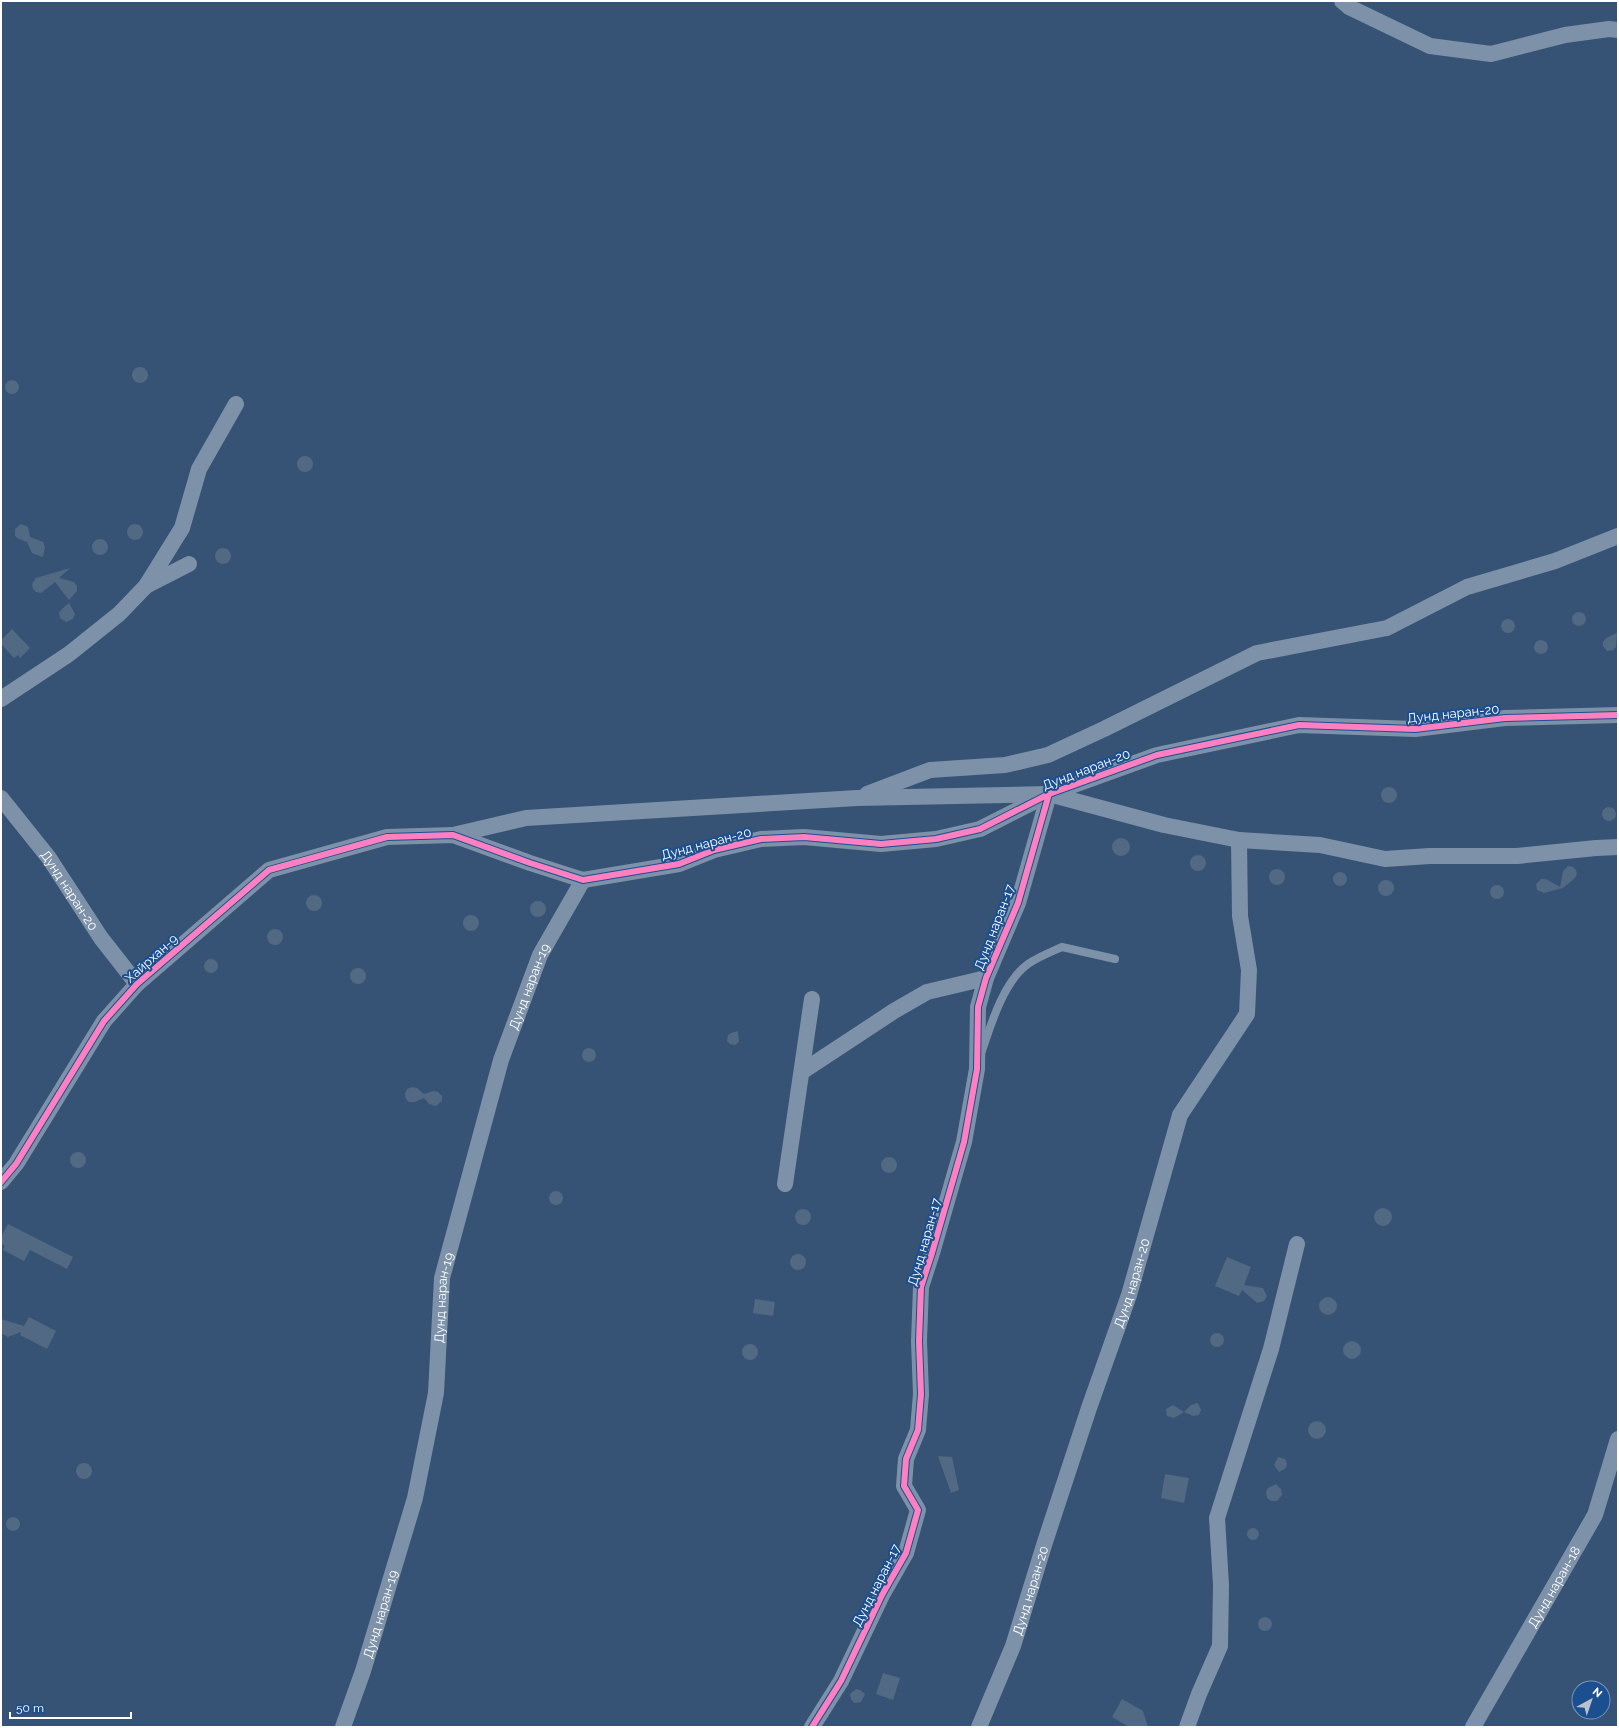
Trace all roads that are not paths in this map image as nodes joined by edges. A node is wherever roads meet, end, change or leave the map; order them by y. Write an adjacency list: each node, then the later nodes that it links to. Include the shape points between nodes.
1 (1342, 1): 2 (street, via 1348,7 1430,46 1491,54 1565,35)
2 (1615, 32)
3 (236, 404): 6 (street, via 199,469 182,528)
4 (1618, 536): 11 (street, Дунд наран-20, via 1555,561 1467,587 1387,628 1257,652 1048,755 1005,765 930,770)
5 (189, 564): 6 (street)
6 (146, 586): 7 (street, via 119,614 69,654)
7 (1, 699)
8 (1618, 715): 9 (street, Дунд наран-20, via 1505,718 1415,729 1299,725 1157,755)
9 (1049, 794): 11 (street); 14 (street, Дунд наран-20, via 1164,825); 16 (street, Дунд наран-20, via 980,829 936,839 881,844 804,837 761,839 714,850 678,864); 18 (street, Дунд наран-17, via 1018,903)
10 (1, 798): 19 (street, Дунд наран-20, via 49,858 101,938)
11 (857, 798): 12 (street, via 526,818)
12 (453, 835): 13 (street, Дунд наран-20); 16 (street, Дунд наран-20)
13 (387, 837): 19 (street, Хайрхан-9, via 269,870)
14 (1239, 840): 15 (street, Дунд наран-20, via 1320,845 1385,859 1517,856); 29 (street, Дунд наран-20, via 1240,916 1249,970 1247,1014 1180,1115 1129,1295 1089,1408 1013,1646)
15 (1618, 847)
16 (582, 880): 27 (street, Дунд наран-19, via 540,955 499,1066 442,1278 436,1393 415,1498)
17 (1115, 959): 21 (lane, via 1062,947 1028,964 1008,987)
18 (986, 978): 21 (street, Дунд наран-17, via 978,1008); 22 (street, via 927,992)
19 (137, 984): 23 (street, Хайрхан-9, via 104,1021 16,1164)
20 (812, 998): 22 (street)
21 (976, 1069): 28 (street, Дунд наран-17, via 964,1142 921,1286 921,1394 918,1430 906,1460 904,1486 918,1510 906,1553 882,1595 841,1681)
22 (803, 1071): 24 (street)
23 (1, 1182)
24 (785, 1184)
25 (1297, 1244): 30 (street, via 1271,1349 1217,1518 1221,1585 1220,1646)
26 (1618, 1439): 31 (street, Дунд наран-18, via 1595,1515)
27 (344, 1727)
28 (812, 1727)
29 (979, 1727)
30 (1187, 1727)
31 (1473, 1727)

